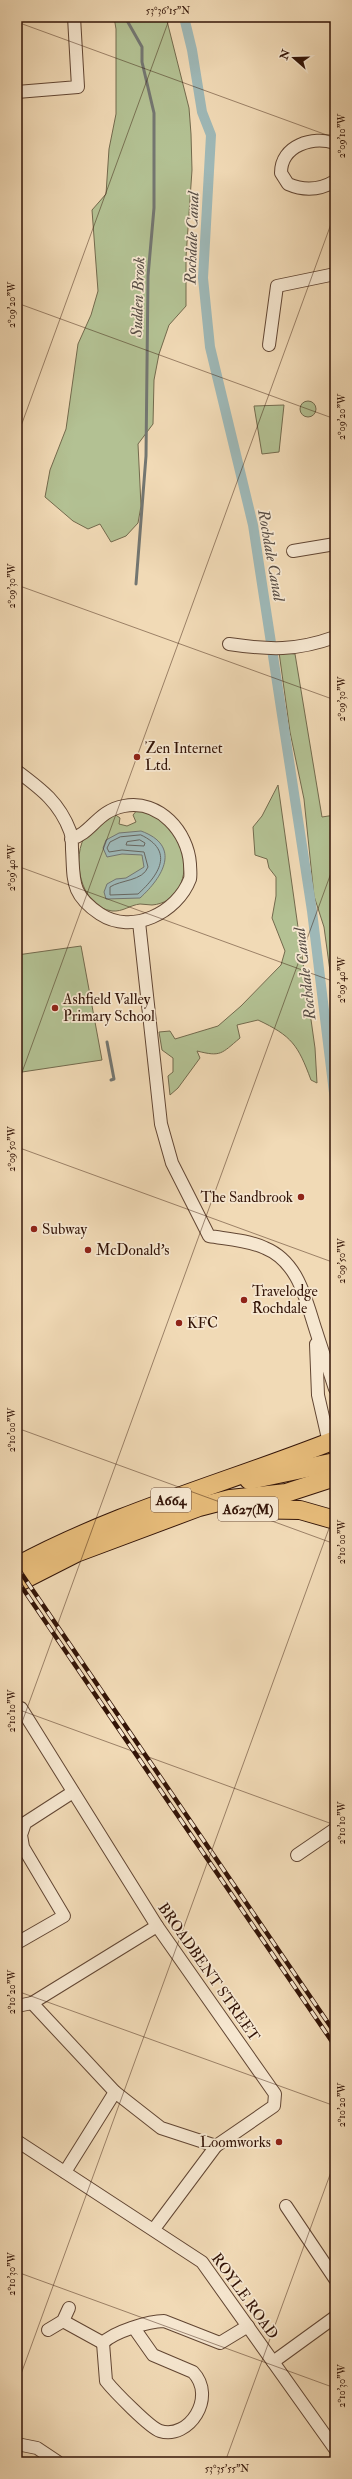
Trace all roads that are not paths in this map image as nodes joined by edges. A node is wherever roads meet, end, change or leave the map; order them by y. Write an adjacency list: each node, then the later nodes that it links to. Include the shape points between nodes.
1 (74, 17): 2 (street, via 78,87)
2 (17, 92)
3 (335, 143): 4 (street, via 318,140 300,144 284,158 281,172 288,184 303,188 320,188)
4 (335, 181)
5 (335, 274): 6 (street, via 277,286)
6 (269, 345)
7 (335, 544): 8 (street)
8 (293, 551)
9 (335, 637): 10 (street, via 308,646 292,648 260,649)
10 (229, 644)
11 (17, 771): 12 (street, via 58,805)
12 (72, 839): 13 (street, via 72,880 81,897 101,915 113,920); 13 (street, via 81,836 92,822 108,810 124,806 138,805 156,810 175,824 189,850 190,878 178,899 164,912)
13 (139, 922): 14 (street, via 161,1124 175,1169 209,1236 267,1248 292,1270 301,1285)
14 (315, 1331): 15 (street); 16 (street, via 318,1394)
15 (335, 1389)
16 (333, 1443): 17 (highway); 19 (highway, A664)
17 (335, 1461): 19 (highway, via 278,1476)
18 (335, 1477): 21 (highway, A664, via 286,1493 230,1499)
19 (208, 1487): 22 (highway, A664, via 62,1544)
20 (335, 1520): 21 (highway, A627(M), via 316,1513 278,1508)
21 (159, 1521): 23 (highway, A664, via 76,1553)
22 (17, 1566)
23 (17, 1583)
24 (21, 1708): 25 (street, BROADBENT STREET)
25 (73, 1792): 28 (street, BROADBENT STREET); 29 (street, via 25,1823 21,1835 23,1847 64,1916)
26 (335, 1829): 27 (street)
27 (298, 1855)
28 (157, 1926): 30 (street); 34 (street, BROADBENT STREET, via 275,2094 274,2106)
29 (17, 1943)
30 (32, 2003): 31 (street); 32 (street)
31 (17, 2006)
32 (115, 2092): 34 (street, via 161,2128); 35 (street)
33 (17, 2141): 35 (street, ROYLE ROAD)
34 (216, 2146): 37 (street, BROADBENT STREET)
35 (65, 2172): 37 (street, ROYLE ROAD)
36 (286, 2206): 38 (street)
37 (154, 2229): 42 (street, ROYLE ROAD, via 202,2262)
38 (335, 2279)
39 (69, 2308): 41 (street)
40 (335, 2317): 46 (street)
41 (63, 2321): 44 (street); 45 (street)
42 (248, 2326): 43 (street, via 220,2343 164,2321); 46 (street, ROYLE ROAD)
43 (134, 2328): 45 (street, via 111,2336); 45 (street, via 153,2355 194,2372 199,2379 203,2391 202,2402 194,2418 178,2430 167,2432 155,2428 109,2385 104,2377)
44 (48, 2330)
45 (103, 2343)
46 (273, 2362): 48 (street, ROYLE ROAD)
47 (17, 2444): 49 (street, via 37,2448)
48 (335, 2449)
49 (58, 2462)

